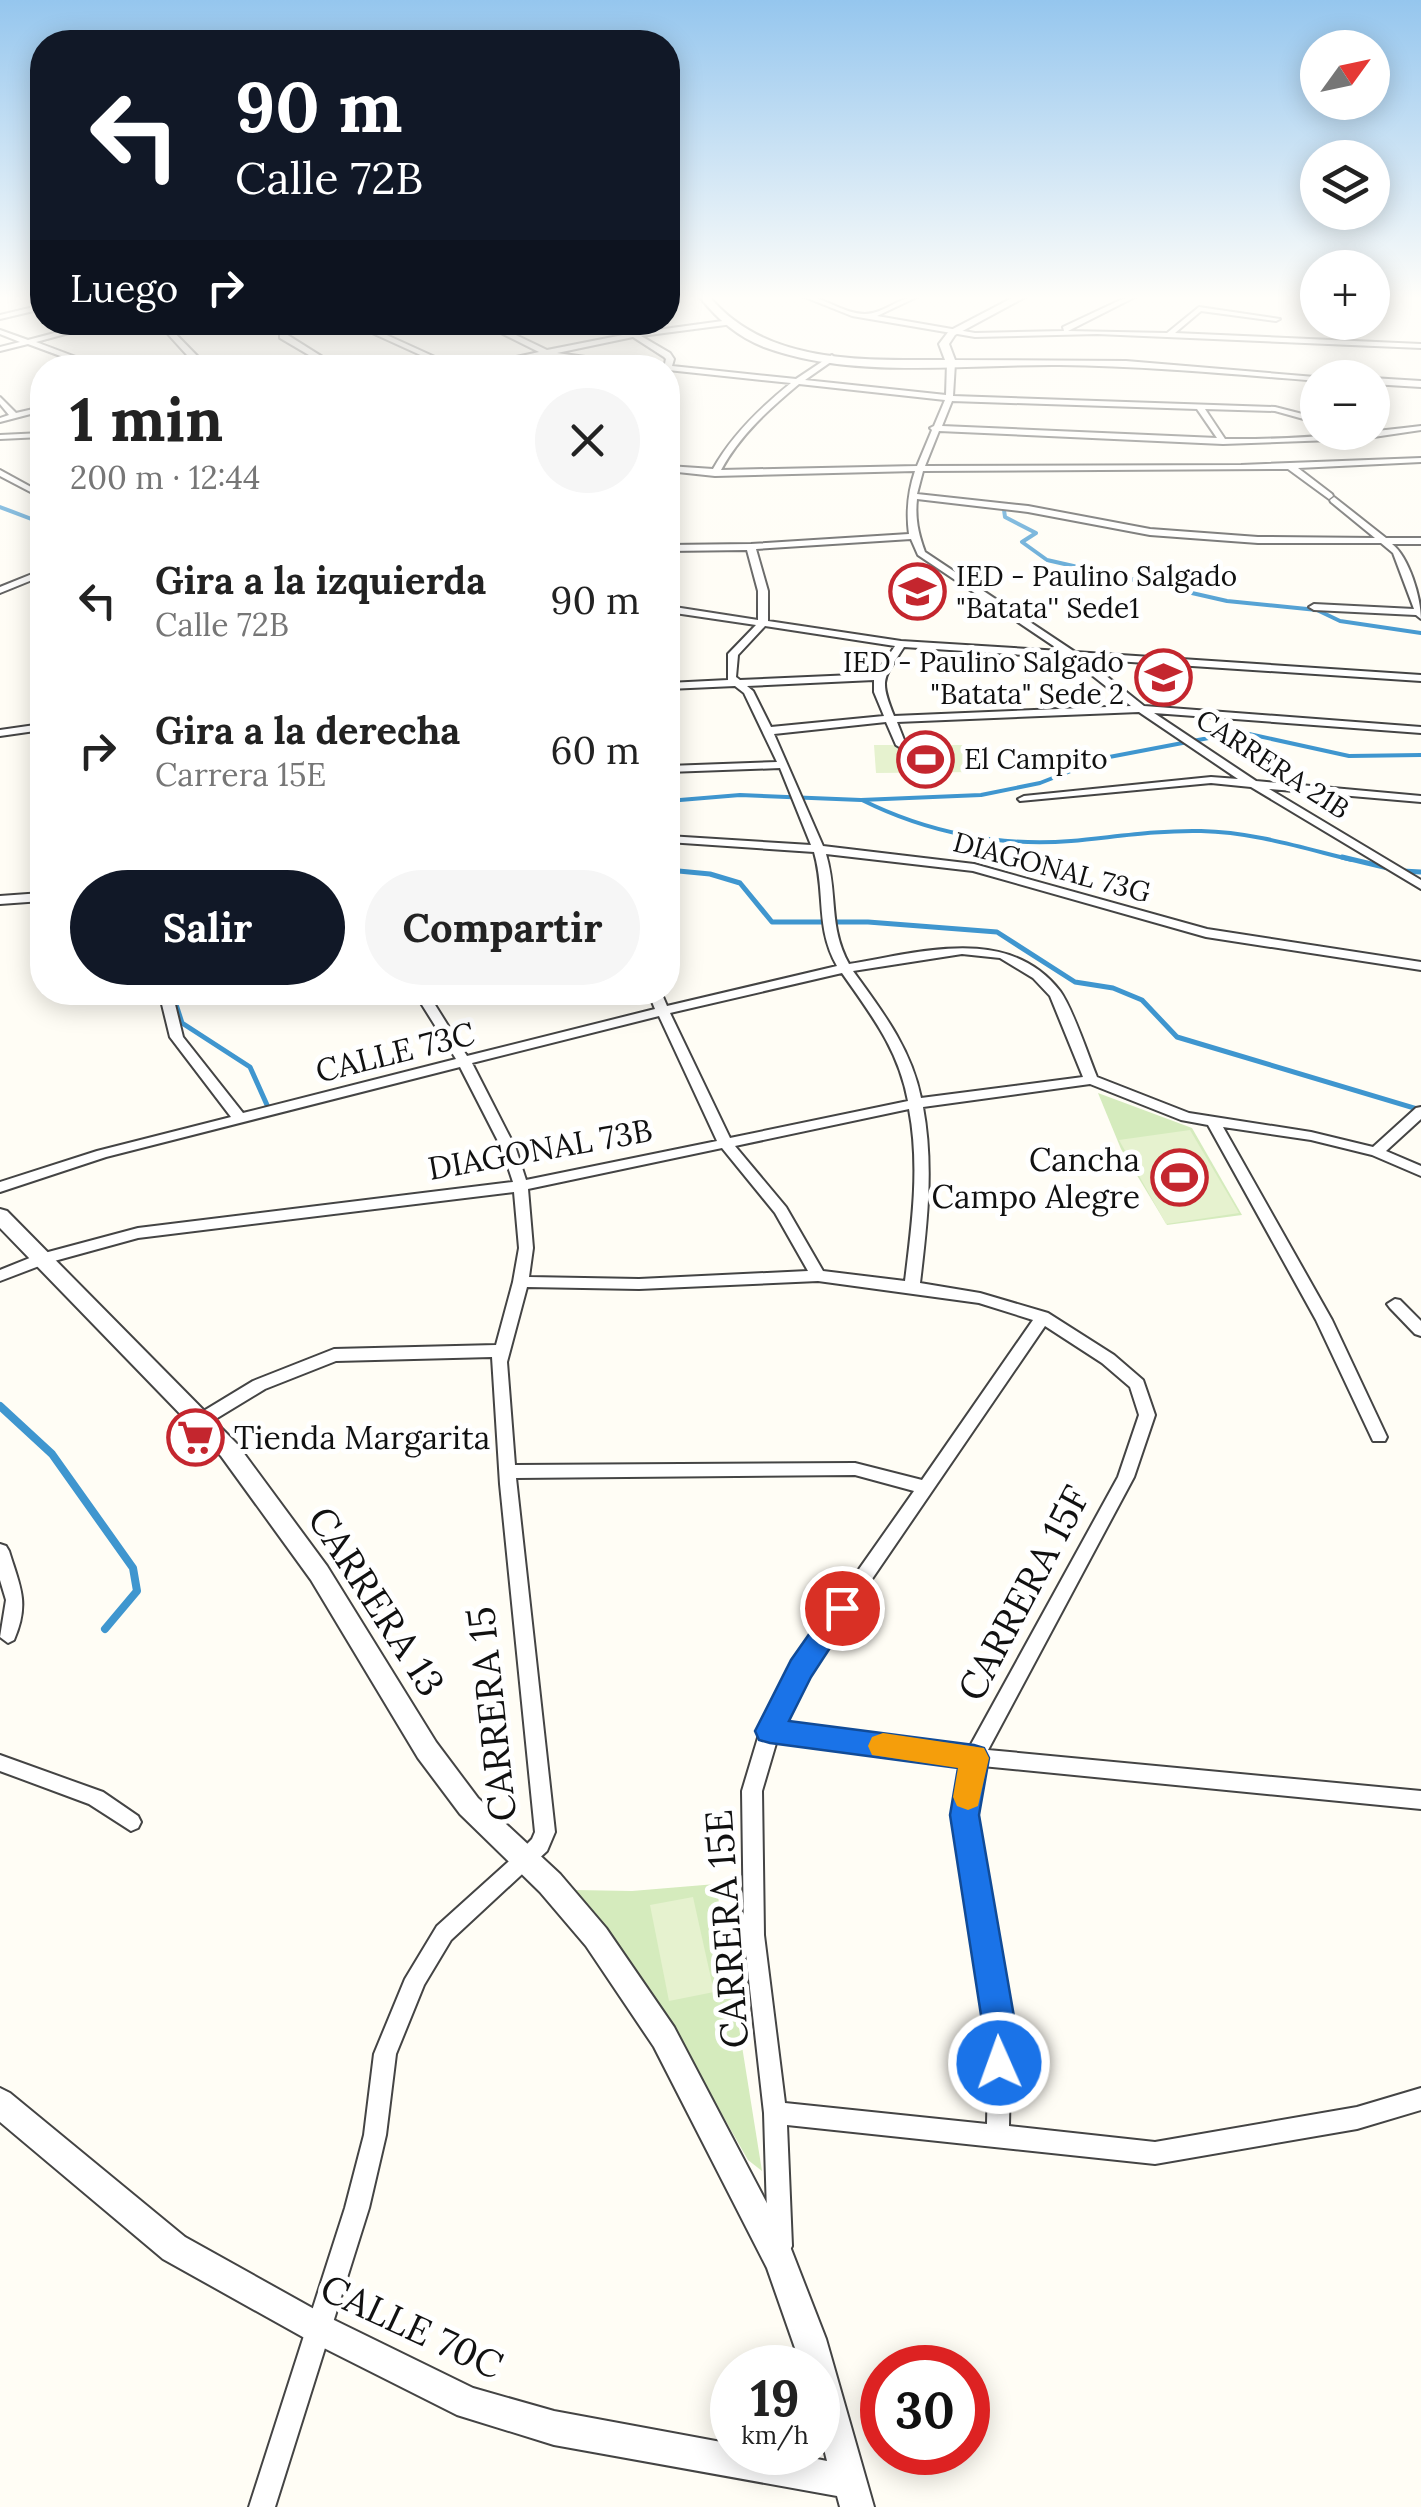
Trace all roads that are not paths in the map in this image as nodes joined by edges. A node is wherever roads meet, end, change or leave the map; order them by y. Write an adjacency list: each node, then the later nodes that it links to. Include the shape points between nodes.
1 (14, 413): 7 (street)
2 (26, 413): 7 (street)
3 (765, 413): 25 (street, via 724,453)
4 (942, 413): 10 (street)
5 (1060, 413): 12 (street)
6 (1204, 413): 17 (street)
7 (17, 416): 8 (street); 9 (street)
8 (0, 420)
9 (30, 427)
10 (934, 428): 12 (street); 22 (street)
11 (1421, 428): 13 (street)
12 (1067, 431): 17 (street)
13 (1390, 434)
14 (30, 436): 15 (street)
15 (0, 437)
16 (1300, 441): 17 (street)
17 (1224, 442)
18 (1382, 454): 20 (street)
19 (1421, 460): 20 (street)
20 (1396, 462): 21 (street)
21 (1291, 467): 22 (street); 30 (street)
22 (917, 468): 25 (street); 27 (street)
23 (680, 470): 25 (street)
24 (0, 472): 26 (street)
25 (716, 473)
26 (30, 489)
27 (914, 496): 28 (street); 30 (street, via 1150,532)
28 (912, 536): 31 (street); 40 (street, CARRERA 21B, via 949,575)
29 (1421, 541): 30 (street)
30 (1388, 542): 37 (street)
31 (751, 547): 32 (street); 38 (street)
32 (680, 548)
33 (30, 578): 34 (street)
34 (0, 590)
35 (1314, 607): 37 (street)
36 (680, 612): 38 (street)
37 (1420, 613)
38 (763, 622): 39 (street); 43 (street, via 733,654 731,678)
39 (901, 644): 40 (street); 41 (street)
40 (1070, 653): 42 (street); 45 (street, CARRERA 21B)
41 (879, 677): 43 (street); 46 (street)
42 (1421, 678)
43 (738, 683): 44 (street); 49 (street)
44 (680, 685)
45 (1141, 709): 46 (street); 48 (street); 54 (street, CARRERA 21B)
46 (890, 719): 49 (street); 51 (street)
47 (30, 728): 50 (street)
48 (1421, 730)
49 (768, 731): 52 (street)
50 (0, 732)
51 (900, 745)
52 (782, 764): 53 (street); 58 (street)
53 (680, 768)
54 (1247, 780): 55 (street); 56 (street); 59 (street, CARRERA 21B)
55 (1024, 799)
56 (1421, 799)
57 (680, 840): 58 (street, DIAGONAL 73G)
58 (817, 849): 62 (street, DIAGONAL 73G, via 974,868 1206,933); 63 (street)
59 (1421, 885)
60 (30, 899): 61 (street)
61 (0, 900)
62 (1421, 966)
63 (842, 969): 67 (street, CALLE 73C); 69 (street, CALLE 73C, via 962,950 1003,955 1056,995); 70 (street, via 886,1025)
64 (168, 1005): 72 (street, via 176,1037)
65 (428, 1005): 68 (street, CARRERA 15)
66 (659, 1005): 67 (street)
67 (661, 1011): 68 (street, CALLE 73C); 74 (street)
68 (465, 1063): 72 (street, CALLE 73C); 77 (street, CARRERA 15)
69 (1091, 1080): 70 (street, DIAGONAL 73B); 73 (street, via 1186,1118)
70 (918, 1103): 74 (street, DIAGONAL 73B); 84 (street, via 924,1183)
71 (1418, 1113): 75 (street)
72 (240, 1120): 78 (street, CALLE 73C)
73 (1214, 1122): 75 (street); 90 (street, via 1324,1320)
74 (725, 1143): 77 (street, DIAGONAL 73B); 82 (street, via 781,1210)
75 (1376, 1152): 76 (street)
76 (1421, 1170)
77 (521, 1186): 80 (street, DIAGONAL 73B, via 138,1233); 83 (street, CARRERA 15)
78 (0, 1187)
79 (0, 1216): 80 (street, CARRERA 13)
80 (42, 1259): 81 (street, DIAGONAL 73B); 89 (street, CARRERA 13)
81 (0, 1276)
82 (818, 1276): 83 (street); 84 (street)
83 (522, 1282): 88 (street, CARRERA 15)
84 (912, 1286): 86 (street)
85 (1395, 1304): 87 (street)
86 (1043, 1317): 92 (street, CARRERA 15E); 96 (street, CARRERA 15F, via 1136,1384 1147,1415 1126,1477)
87 (1421, 1330)
88 (502, 1351): 89 (street, via 334,1355 259,1386); 91 (street, CARRERA 15)
89 (198, 1422): 100 (street, CARRERA 13, via 229,1450 319,1573 469,1806)
90 (1379, 1437)
91 (507, 1472): 92 (street, via 855,1469); 100 (street, CARRERA 15, via 545,1832)
92 (926, 1488): 95 (street, CARRERA 15E, via 800,1668)
93 (0, 1551): 94 (street, via 15,1600)
94 (8, 1634)
95 (770, 1731): 96 (street); 103 (street, CARRERA 15E, via 752,1791 754,1935)
96 (974, 1758): 98 (street); 104 (street, CARRERA 15F, via 964,1815 1000,2028)
97 (0, 1763): 99 (street, via 96,1798)
98 (1421, 1800)
99 (131, 1822)
100 (525, 1860): 105 (street, CARRERA 15, via 596,1937 664,2037); 106 (street, via 444,1932 416,1978 385,2054 375,2136)
101 (1421, 2100): 104 (street, via 1357,2118 1155,2152)
102 (0, 2103): 106 (street, CALLE 70C, via 174,2248)
103 (776, 2113): 104 (street); 105 (street, CARRERA 15E)
104 (998, 2135)
105 (780, 2260): 107 (street, CARRERA 15)
106 (320, 2330): 107 (street, CALLE 70C, via 469,2403); 108 (street)
107 (854, 2494)
108 (262, 2507)

